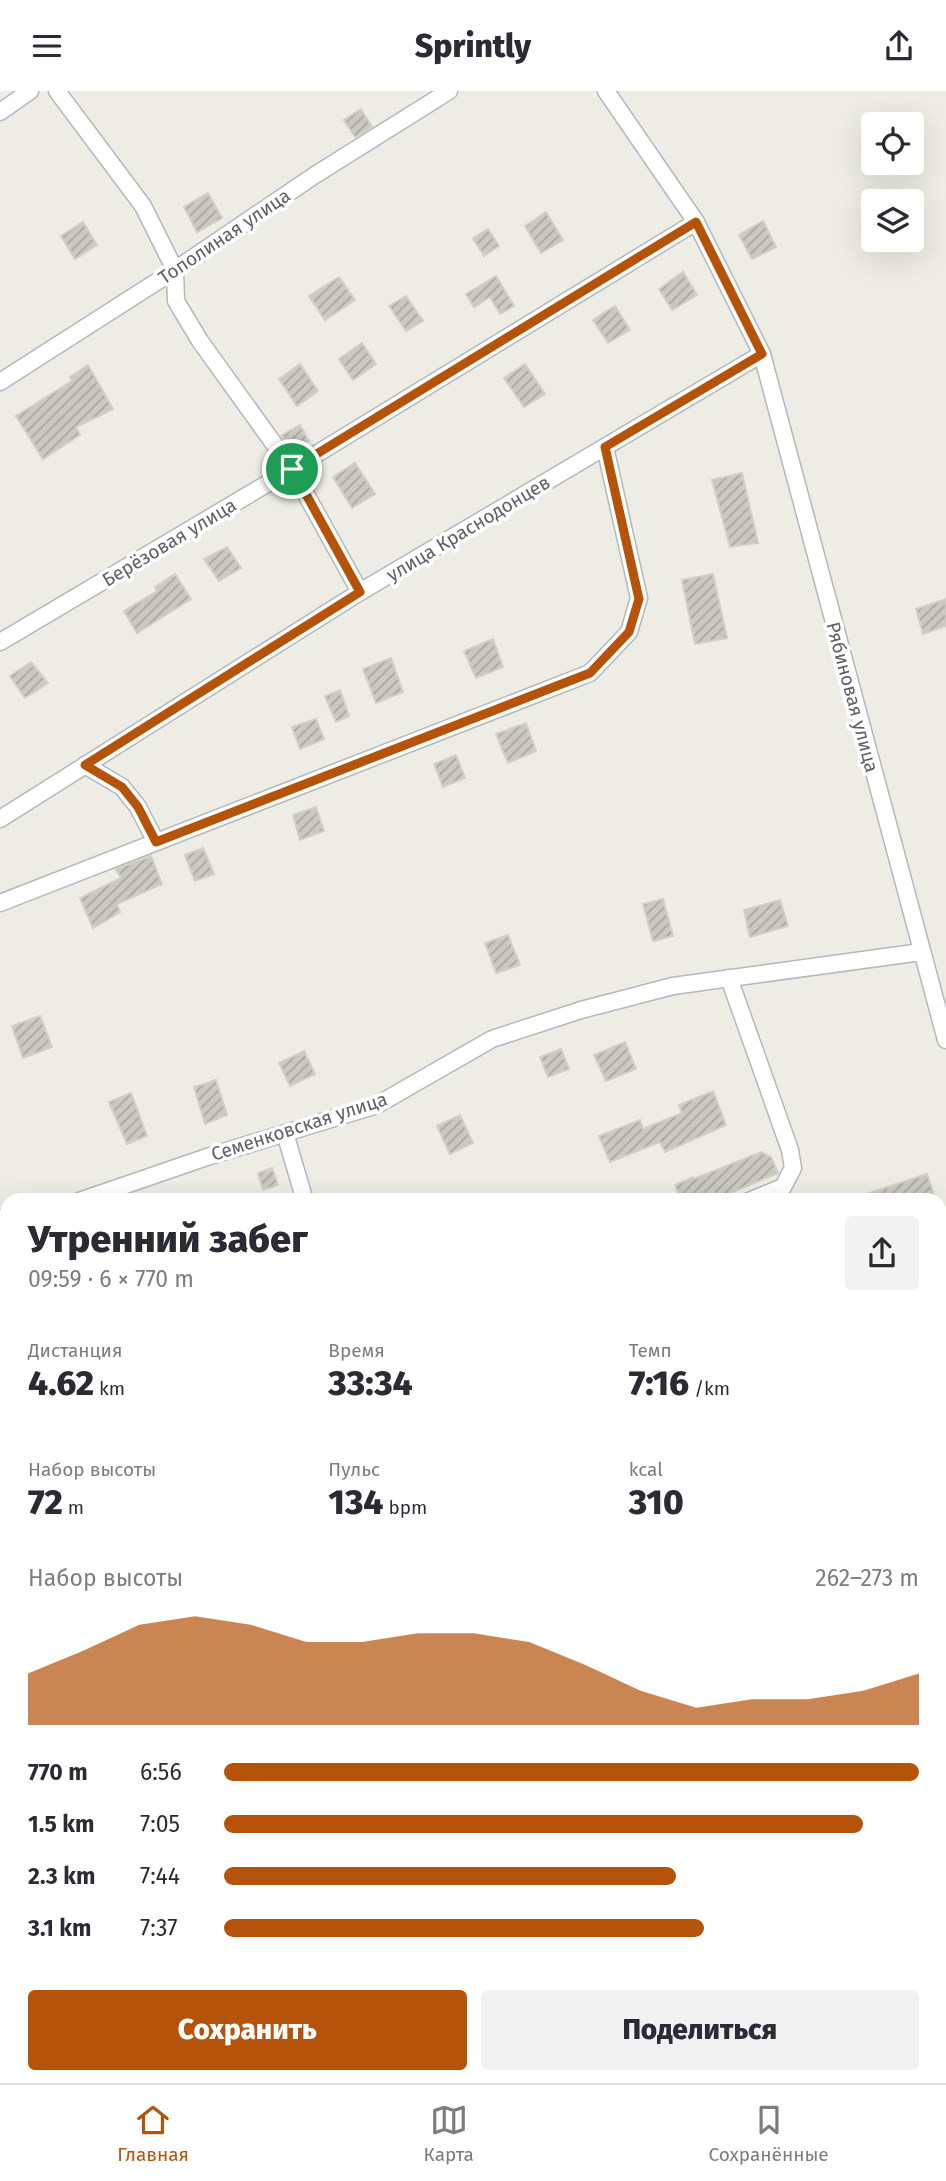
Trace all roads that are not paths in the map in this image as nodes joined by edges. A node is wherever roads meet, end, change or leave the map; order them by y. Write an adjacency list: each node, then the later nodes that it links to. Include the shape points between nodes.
1 (30, 91): 5 (street)
2 (57, 91): 7 (street, via 143,206)
3 (449, 91): 7 (street, Тополиная улица, via 314,175)
4 (606, 91): 6 (street, Рябиновая улица)
5 (0, 113)
6 (696, 222): 8 (street, Рябиновая улица); 11 (street, Берёзовая улица)
7 (175, 270): 9 (street, Тополиная улица); 11 (street, via 176,301)
8 (762, 354): 10 (street, улица Краснодонцев); 18 (street, Рябиновая улица)
9 (0, 382)
10 (605, 447): 12 (street, улица Краснодонцев); 16 (street, via 639,599 629,632 590,673)
11 (292, 469): 12 (street); 13 (street, Берёзовая улица)
12 (360, 592): 14 (street, улица Краснодонцев)
13 (0, 642)
14 (85, 765): 15 (street, улица Краснодонцев); 16 (street, via 122,787)
15 (0, 819)
16 (156, 842): 17 (street)
17 (0, 903)
18 (921, 952): 19 (street, Семенковская улица); 20 (street, Рябиновая улица)
19 (729, 978): 21 (street, Семенковская улица, via 660,989 492,1039 377,1105); 24 (street, via 790,1150 793,1168 783,1187)
20 (946, 1040)
21 (285, 1133): 22 (street, Семенковская улица); 23 (street)
22 (102, 1193)
23 (303, 1193)
24 (768, 1193)

